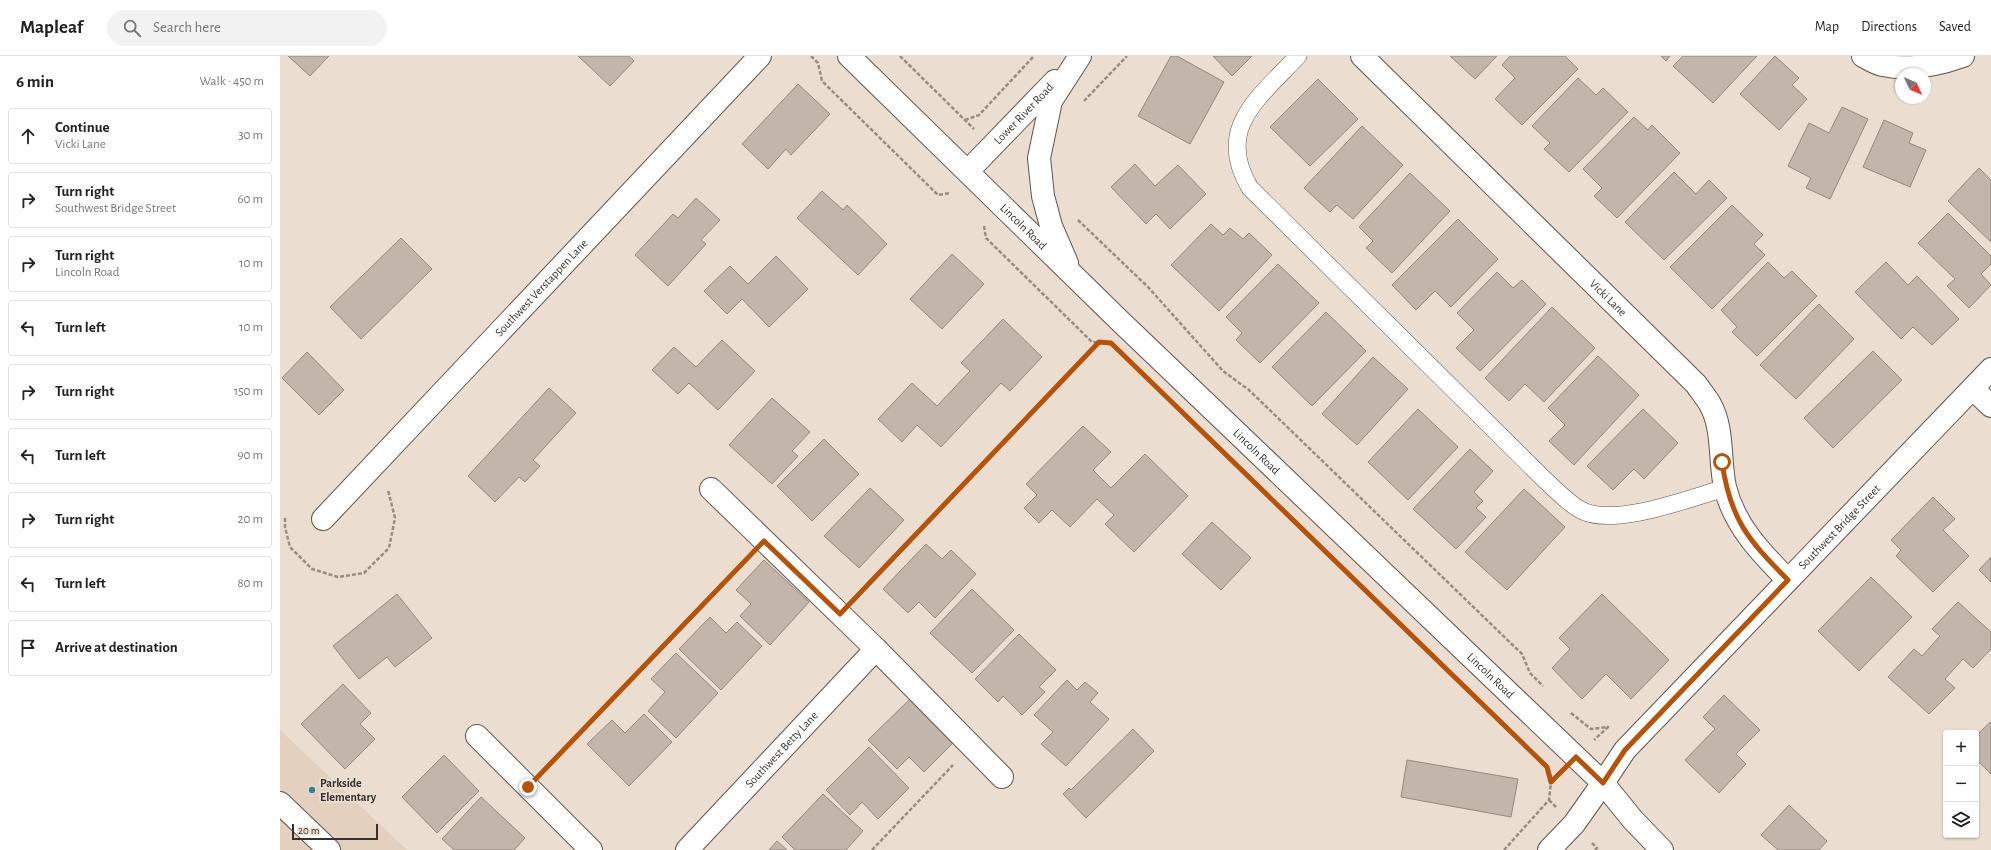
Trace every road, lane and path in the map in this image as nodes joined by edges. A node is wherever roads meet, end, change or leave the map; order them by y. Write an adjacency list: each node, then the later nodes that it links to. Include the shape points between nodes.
1 (760, 56): 27 (street, Southwest Verstappen Lane)
2 (811, 56): 16 (path, via 818,63 822,81 938,195)
3 (849, 56): 15 (street, Lincoln Road)
4 (900, 56): 13 (path)
5 (1034, 56): 13 (path, via 979,115)
6 (1079, 56): 14 (street, Lower River Road); 19 (street, via 1051,101 1039,158 1043,196 1051,226)
7 (1127, 56): 12 (path)
8 (1298, 56): 25 (lane, via 1242,120 1238,138 1238,161 1250,188 1546,481 1579,509 1595,516 1633,514)
9 (1362, 56): 25 (street, Vicki Lane, via 1696,384 1710,405 1720,434)
10 (1863, 56): 11 (street, via 1882,65 1908,67 1939,64)
11 (1963, 56)
12 (1081, 104)
13 (965, 120): 14 (path)
14 (992, 148): 15 (street, Lower River Road)
15 (968, 171): 19 (street, Lincoln Road)
16 (952, 192)
17 (1072, 214): 32 (path, via 1148,287 1223,371 1249,390 1522,654 1530,673)
18 (984, 224): 20 (path, via 986,238 1092,342)
19 (1071, 273): 36 (street, Lincoln Road)
20 (1099, 342): 21 (path); 30 (path)
21 (1111, 343)
22 (1991, 369): 23 (street, Southwest Bridge Street)
23 (1973, 389): 24 (street); 29 (street, Southwest Bridge Street)
24 (1991, 406)
25 (1725, 488): 29 (street, Vicki Lane, via 1736,516 1758,549)
26 (711, 489): 28 (street)
27 (323, 519)
28 (764, 541): 30 (street); 41 (path)
29 (1788, 580): 40 (street, Southwest Bridge Street, via 1625,750)
30 (840, 614): 31 (street)
31 (876, 649): 35 (street); 45 (street, Southwest Betty Lane)
32 (1546, 689)
33 (1567, 710): 36 (path, via 1591,729 1608,727)
34 (477, 736): 41 (street)
35 (971, 745): 38 (street); 46 (path)
36 (1576, 757): 39 (path); 40 (street, Lincoln Road)
37 (1541, 762): 39 (path, via 1547,767)
38 (1002, 778)
39 (1551, 782): 47 (path, via 1549,800)
40 (1603, 783): 48 (street, Southwest Bridge Street, via 1574,824); 49 (street, Lincoln Road)
41 (528, 787): 44 (street)
42 (280, 803): 43 (street)
43 (329, 850)
44 (591, 850)
45 (687, 850)
46 (872, 850)
47 (1504, 850)
48 (1549, 850)
49 (1662, 850)

